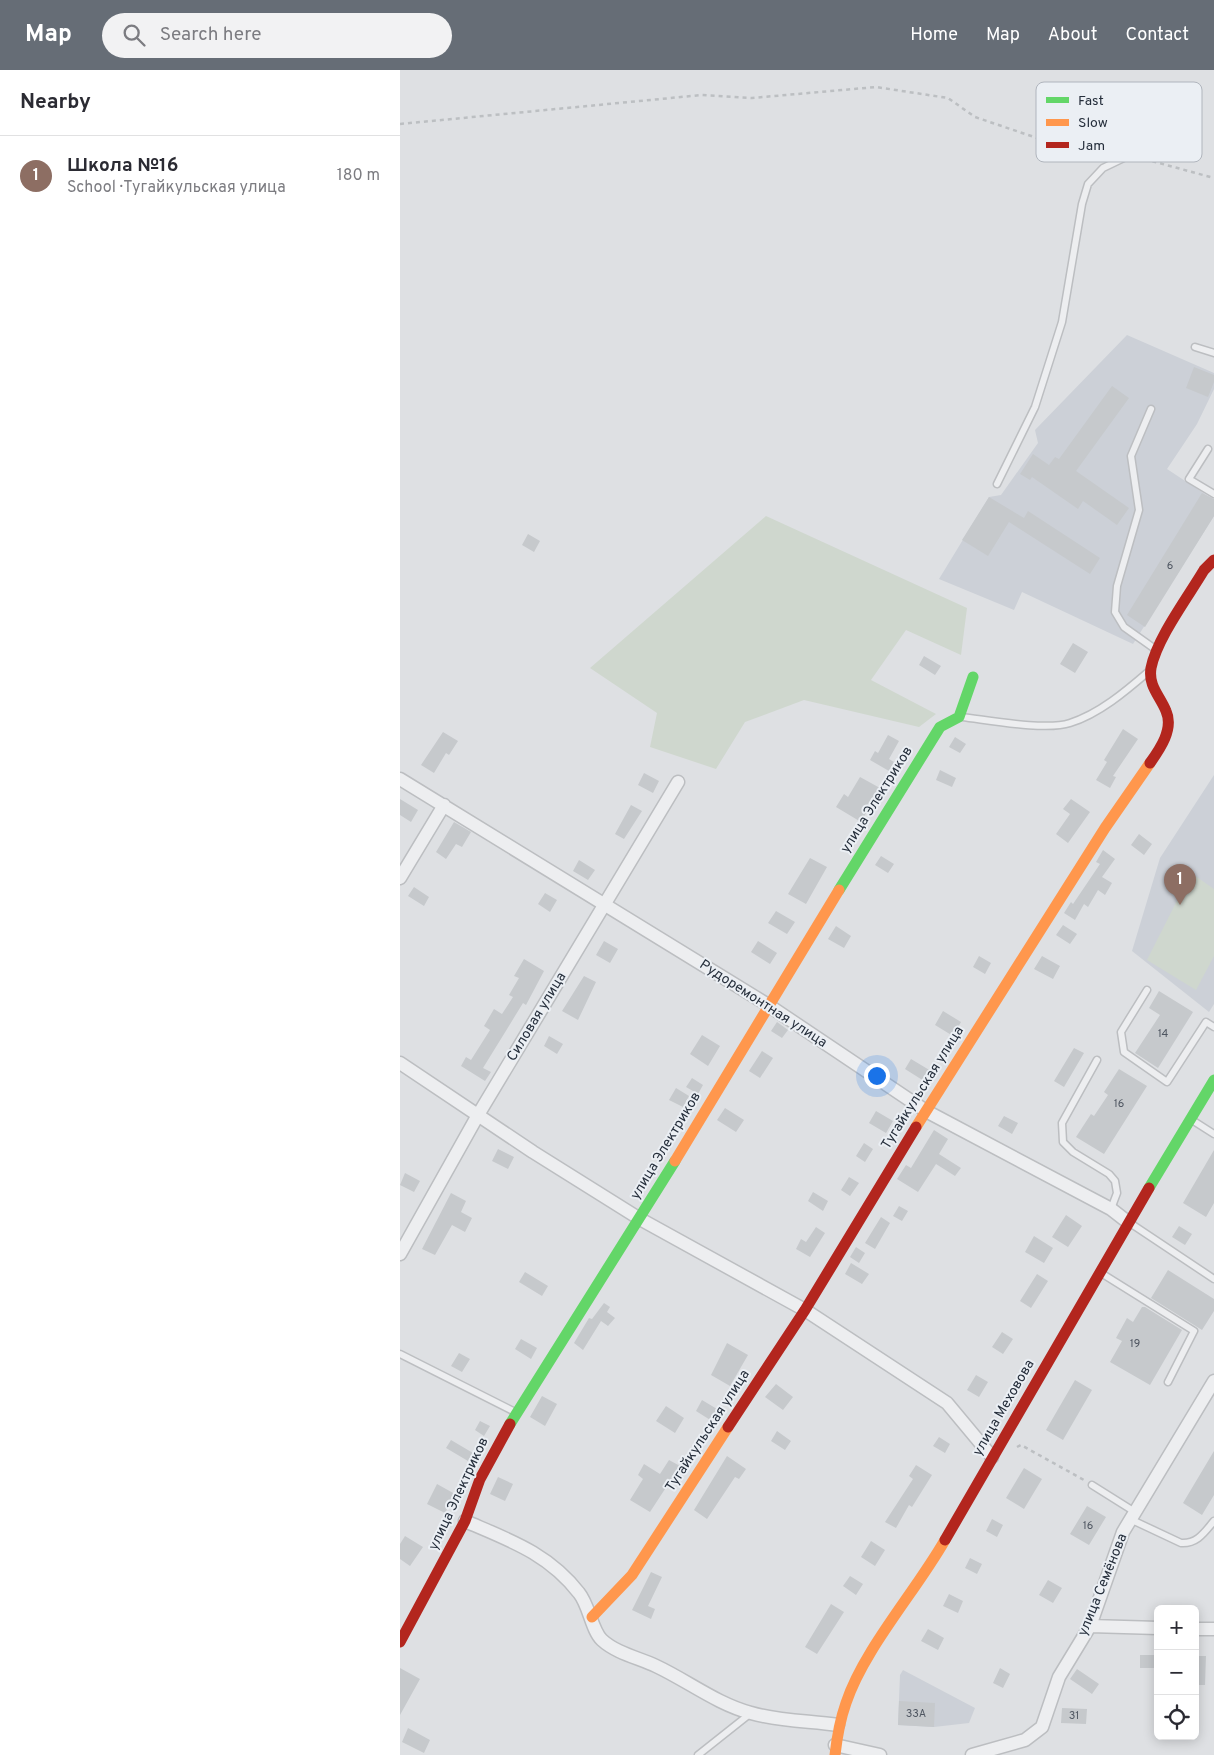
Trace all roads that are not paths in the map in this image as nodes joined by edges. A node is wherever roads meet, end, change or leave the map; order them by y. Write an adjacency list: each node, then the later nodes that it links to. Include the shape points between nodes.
1 (1115, 162): 6 (lane, via 1102,168 1088,184 1062,322 1035,407)
2 (1195, 347): 3 (lane)
3 (1214, 353)
4 (1151, 409): 9 (lane, via 1131,456 1140,510 1117,586 1115,612 1124,627)
5 (1208, 449): 7 (lane, via 1189,479)
6 (997, 484)
7 (1214, 494)
8 (1214, 560): 9 (street, Тугайкульская улица, via 1204,570)
9 (1157, 650): 10 (street, Тугайкульская улица)
10 (1151, 670): 12 (lane, via 1102,708 1069,724 1030,725); 24 (street, Тугайкульская улица, via 1152,687 1167,712 1168,728 1161,747 1105,828)
11 (973, 677): 12 (street)
12 (959, 717): 19 (street, улица Электриков, via 940,727)
13 (400, 779): 15 (street, Рудоремонтная улица)
14 (678, 782): 17 (street, Силовая улица)
15 (444, 805): 16 (street); 17 (street, Рудоремонтная улица)
16 (400, 878)
17 (605, 903): 19 (street, Рудоремонтная улица); 25 (street, Силовая улица)
18 (1147, 990): 20 (lane, via 1121,1032 1124,1052 1168,1082 1206,1022)
19 (768, 1006): 24 (street, Рудоремонтная улица); 29 (street, улица Электриков)
20 (1214, 1027)
21 (1097, 1060): 28 (lane, via 1062,1123 1063,1142 1109,1174 1115,1182 1117,1192)
22 (400, 1063): 25 (street)
23 (1214, 1080): 26 (street, улица Меховова)
24 (926, 1111): 28 (street, Рудоремонтная улица); 34 (street, Тугайкульская улица)
25 (478, 1115): 29 (street); 31 (street, Силовая улица)
26 (1190, 1119): 27 (lane); 30 (street, улица Меховова)
27 (1214, 1134)
28 (1111, 1209): 30 (street, Рудоремонтная улица)
29 (640, 1219): 34 (street); 38 (street, улица Электриков)
30 (1129, 1223): 32 (street, улица Меховова); 33 (lane)
31 (400, 1254)
32 (1100, 1273): 36 (lane, via 1194,1331); 39 (street, улица Меховова)
33 (1214, 1279)
34 (805, 1310): 39 (street, via 947,1403); 44 (street, Тугайкульская улица, via 632,1575)
35 (400, 1354): 38 (lane)
36 (1168, 1382)
37 (1213, 1385): 41 (street, улица Семёнова)
38 (516, 1413): 42 (street, улица Электриков, via 480,1479)
39 (992, 1457): 51 (street, улица Меховова, via 933,1562 856,1679)
40 (1092, 1485): 41 (lane)
41 (1134, 1516): 43 (lane, via 1181,1543 1189,1544 1196,1541); 45 (street, улица Семёнова, via 1123,1532)
42 (465, 1521): 44 (street, via 532,1550 549,1561 580,1594); 49 (street, улица Электриков)
43 (1214, 1521)
44 (592, 1617): 50 (street, via 596,1632 609,1645)
45 (1090, 1626): 46 (street); 55 (street, улица Семёнова, via 1060,1677 1042,1727 1025,1740)
46 (1154, 1628)
47 (1199, 1629): 48 (street)
48 (1214, 1629)
49 (400, 1642)
50 (752, 1713): 51 (street); 53 (lane)
51 (838, 1725): 52 (street, улица Меховова)
52 (835, 1750): 54 (street)
53 (698, 1755)
54 (879, 1755)
55 (972, 1755)

